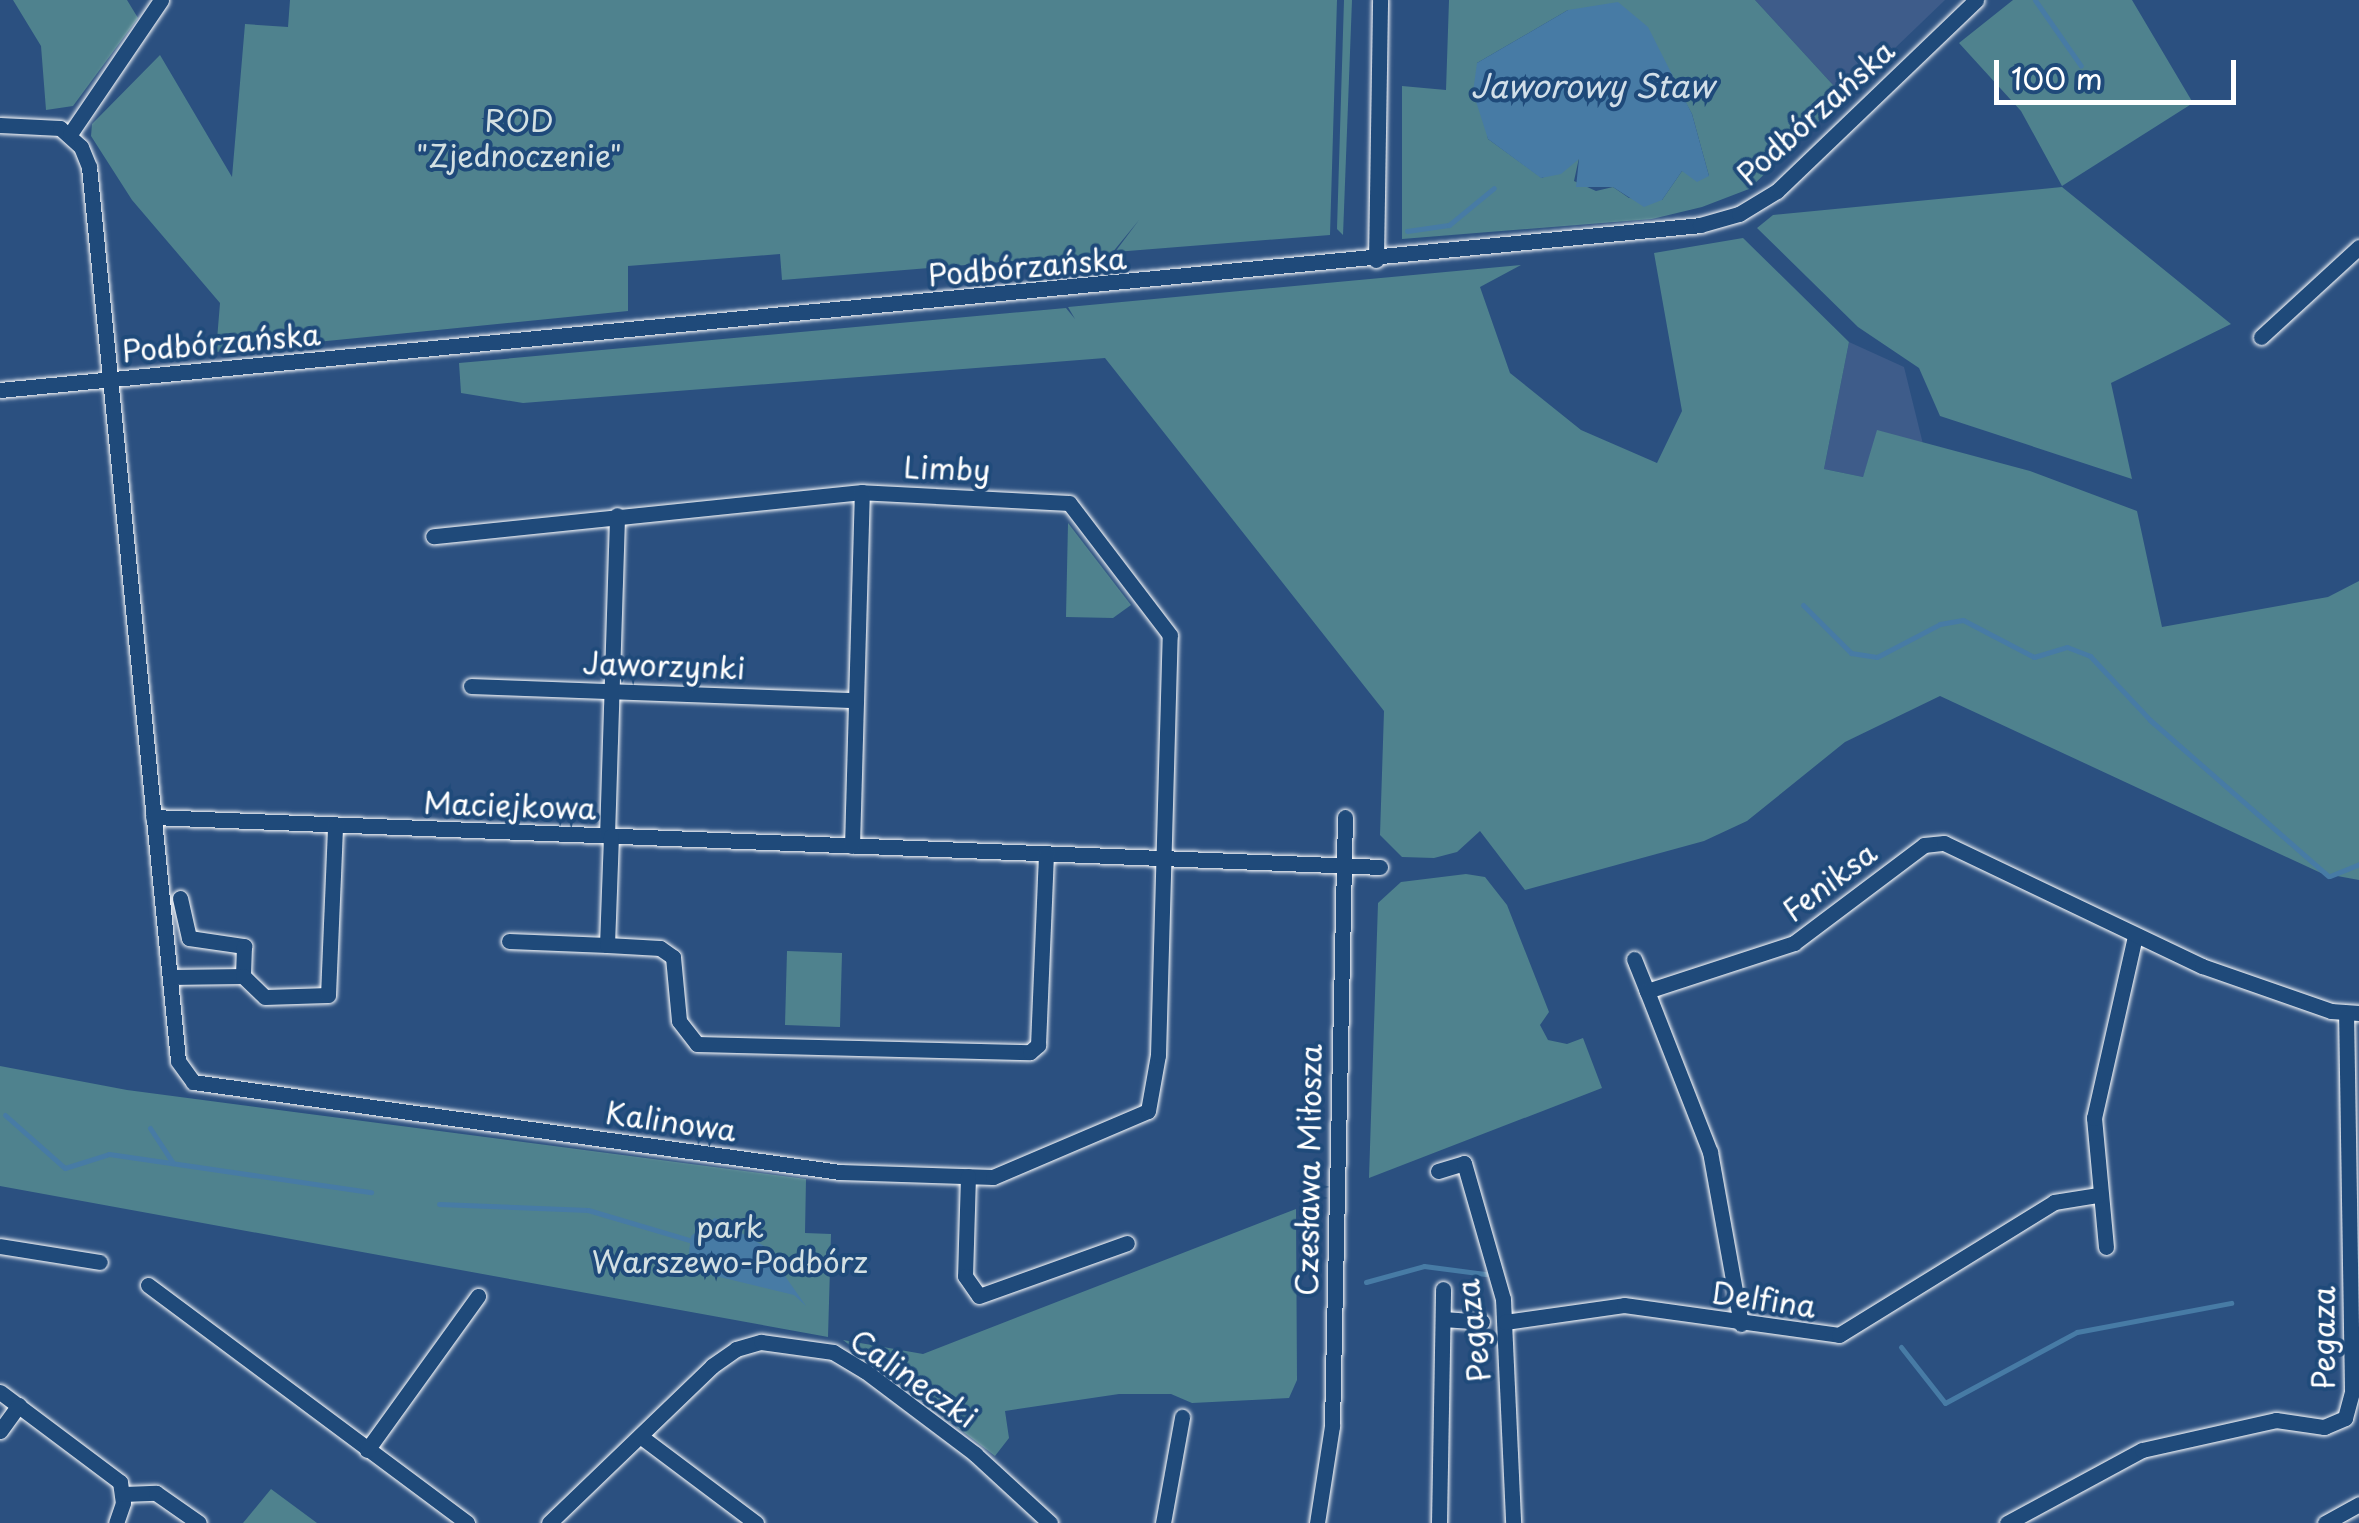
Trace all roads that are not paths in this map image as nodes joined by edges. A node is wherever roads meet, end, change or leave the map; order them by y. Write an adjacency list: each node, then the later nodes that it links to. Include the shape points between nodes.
1 (162, 0): 5 (street)
2 (1380, 0): 7 (street)
3 (1976, 0): 7 (street, Podbórzańska, via 1786,184 1739,214 1658,231)
4 (0, 125): 5 (street, via 48,123)
5 (70, 134): 9 (street, via 89,167)
6 (2359, 247): 8 (street)
7 (1376, 260): 9 (street, Podbórzańska)
8 (2261, 337)
9 (110, 380): 10 (street, Podbórzańska); 17 (street)
10 (0, 390)
11 (862, 492): 12 (street, Limby); 16 (street); 23 (street, Limby, via 1069,504 1169,629)
12 (617, 515): 13 (street, Limby); 15 (street)
13 (433, 536)
14 (470, 686): 15 (street, Jaworzynki)
15 (612, 691): 16 (street, Jaworzynki); 20 (street)
16 (856, 700): 21 (street)
17 (153, 817): 19 (street, Maciejkowa); 32 (street, Kalinowa)
18 (1345, 817): 24 (street, Czesława Miłosza)
19 (335, 825): 20 (street, Maciejkowa); 31 (street, via 331,992 316,1000 265,997)
20 (609, 836): 21 (street, Maciejkowa); 29 (street)
21 (852, 846): 22 (street, Maciejkowa)
22 (1046, 854): 23 (street, Maciejkowa); 29 (street, via 1038,1045 1030,1052 697,1044 680,1021 673,957 660,948)
23 (1166, 859): 24 (street, Maciejkowa); 36 (street, Kalinowa, via 1152,1105 1141,1117 993,1177)
24 (1343, 866): 25 (street, Maciejkowa); 64 (street, Czesława Miłosza, via 1332,1426)
25 (1380, 867)
26 (180, 898): 31 (street, via 188,938 244,946)
27 (2135, 936): 33 (street, Feniksa, via 1944,843 1930,843 1794,943); 34 (street, Feniksa, via 2238,980); 37 (street, via 2095,1104)
28 (510, 941): 29 (street)
29 (607, 944)
30 (1634, 959): 33 (street)
31 (244, 976): 32 (street)
32 (170, 977): 36 (street, Kalinowa, via 178,1060 203,1087 840,1172)
33 (1647, 992): 48 (street, via 1710,1152)
34 (2352, 1013): 67 (street, Pegaza, via 2352,1391 2346,1418 2324,1427 2276,1420 2142,1450)
35 (1438, 1171): 47 (street, Pegaza, via 1464,1164)
36 (968, 1176): 38 (street, via 965,1276 978,1296)
37 (2098, 1195): 40 (street); 48 (street, Delfina, via 2054,1202 1838,1335)
38 (1127, 1243)
39 (0, 1246): 41 (street)
40 (2106, 1246)
41 (100, 1262)
42 (148, 1285): 54 (street)
43 (1443, 1289): 45 (street)
44 (478, 1296): 54 (street)
45 (1443, 1319): 46 (street); 65 (street)
46 (1482, 1322)
47 (1505, 1322): 48 (street, Delfina, via 1624,1305); 66 (street, Pegaza)
48 (1741, 1324)
49 (0, 1392): 50 (street)
50 (19, 1406): 52 (street); 55 (street, via 115,1477)
51 (1182, 1417): 63 (street)
52 (0, 1431)
53 (640, 1436): 60 (street, Calineczki); 61 (street); 62 (street, Calineczki, via 736,1348 778,1343 833,1352 945,1430)
54 (367, 1450): 59 (street)
55 (123, 1494): 57 (street); 58 (street, via 156,1492)
56 (2359, 1504): 68 (street)
57 (116, 1523)
58 (199, 1523)
59 (468, 1523)
60 (549, 1523)
61 (756, 1523)
62 (1050, 1523)
63 (1163, 1523)
64 (1317, 1523)
65 (1438, 1523)
66 (1513, 1523)
67 (2007, 1523)
68 (2326, 1523)

